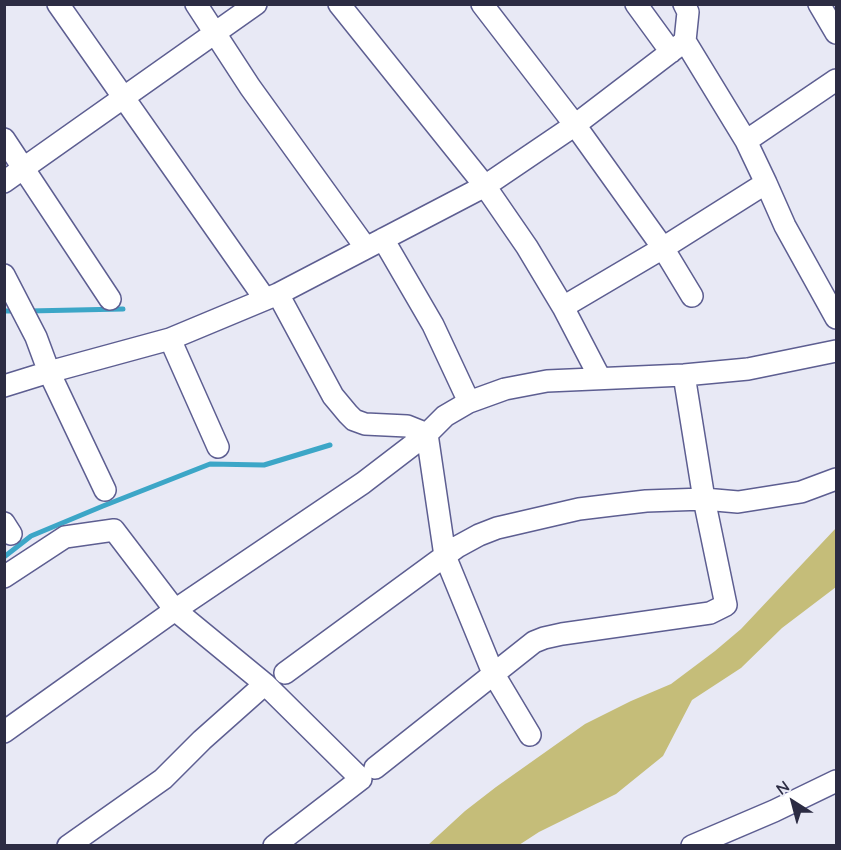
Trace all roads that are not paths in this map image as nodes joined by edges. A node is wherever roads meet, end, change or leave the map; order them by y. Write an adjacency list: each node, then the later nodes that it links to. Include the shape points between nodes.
1 (57, 4): 13 (street)
2 (196, 4): 10 (street)
3 (256, 4): 10 (street)
4 (339, 4): 20 (street)
5 (636, 4): 11 (street)
6 (684, 4): 11 (street, via 688,12)
7 (819, 4): 9 (street)
8 (488, 7): 14 (street)
9 (837, 33)
10 (214, 34): 13 (street); 21 (street, via 250,87)
11 (678, 47): 14 (street); 16 (street)
12 (837, 80): 16 (street)
13 (124, 98): 17 (street); 25 (street)
14 (575, 125): 20 (street); 22 (street)
15 (4, 139): 17 (street)
16 (746, 141): 19 (street)
17 (24, 169): 18 (street); 26 (street)
18 (4, 182)
19 (766, 183): 22 (street); 28 (street, via 785,226)
20 (485, 186): 21 (street); 27 (street)
21 (374, 243): 25 (street); 35 (street, via 433,325)
22 (663, 248): 24 (street); 27 (street)
23 (4, 275): 31 (street)
24 (692, 296)
25 (272, 297): 29 (street); 36 (street, via 333,396 354,420 407,426)
26 (110, 299)
27 (563, 307): 33 (street)
28 (837, 318)
29 (170, 339): 31 (street); 37 (street)
30 (837, 351): 32 (street, via 748,369)
31 (49, 372): 34 (street); 39 (street)
32 (684, 375): 33 (street); 40 (street)
33 (600, 378): 35 (street, via 547,381 505,389)
34 (4, 386)
35 (470, 402): 36 (street, via 445,416)
36 (427, 434): 41 (street); 43 (street, via 363,483)
37 (218, 447)
38 (837, 479): 40 (street, via 801,492 738,502)
39 (105, 489)
40 (704, 499): 41 (street, via 612,504 527,520 479,535); 45 (street, via 726,605 710,613 553,635 534,642)
41 (445, 556): 44 (street); 45 (street)
42 (4, 578): 43 (street, via 65,537 114,530)
43 (175, 610): 46 (street); 47 (street)
44 (285, 673)
45 (493, 673): 48 (street); 49 (street)
46 (265, 684): 51 (street, via 163,779); 52 (street, via 361,779)
47 (4, 732)
48 (530, 735)
49 (375, 768)
50 (837, 782): 53 (street)
51 (68, 846)
52 (274, 846)
53 (692, 846)

